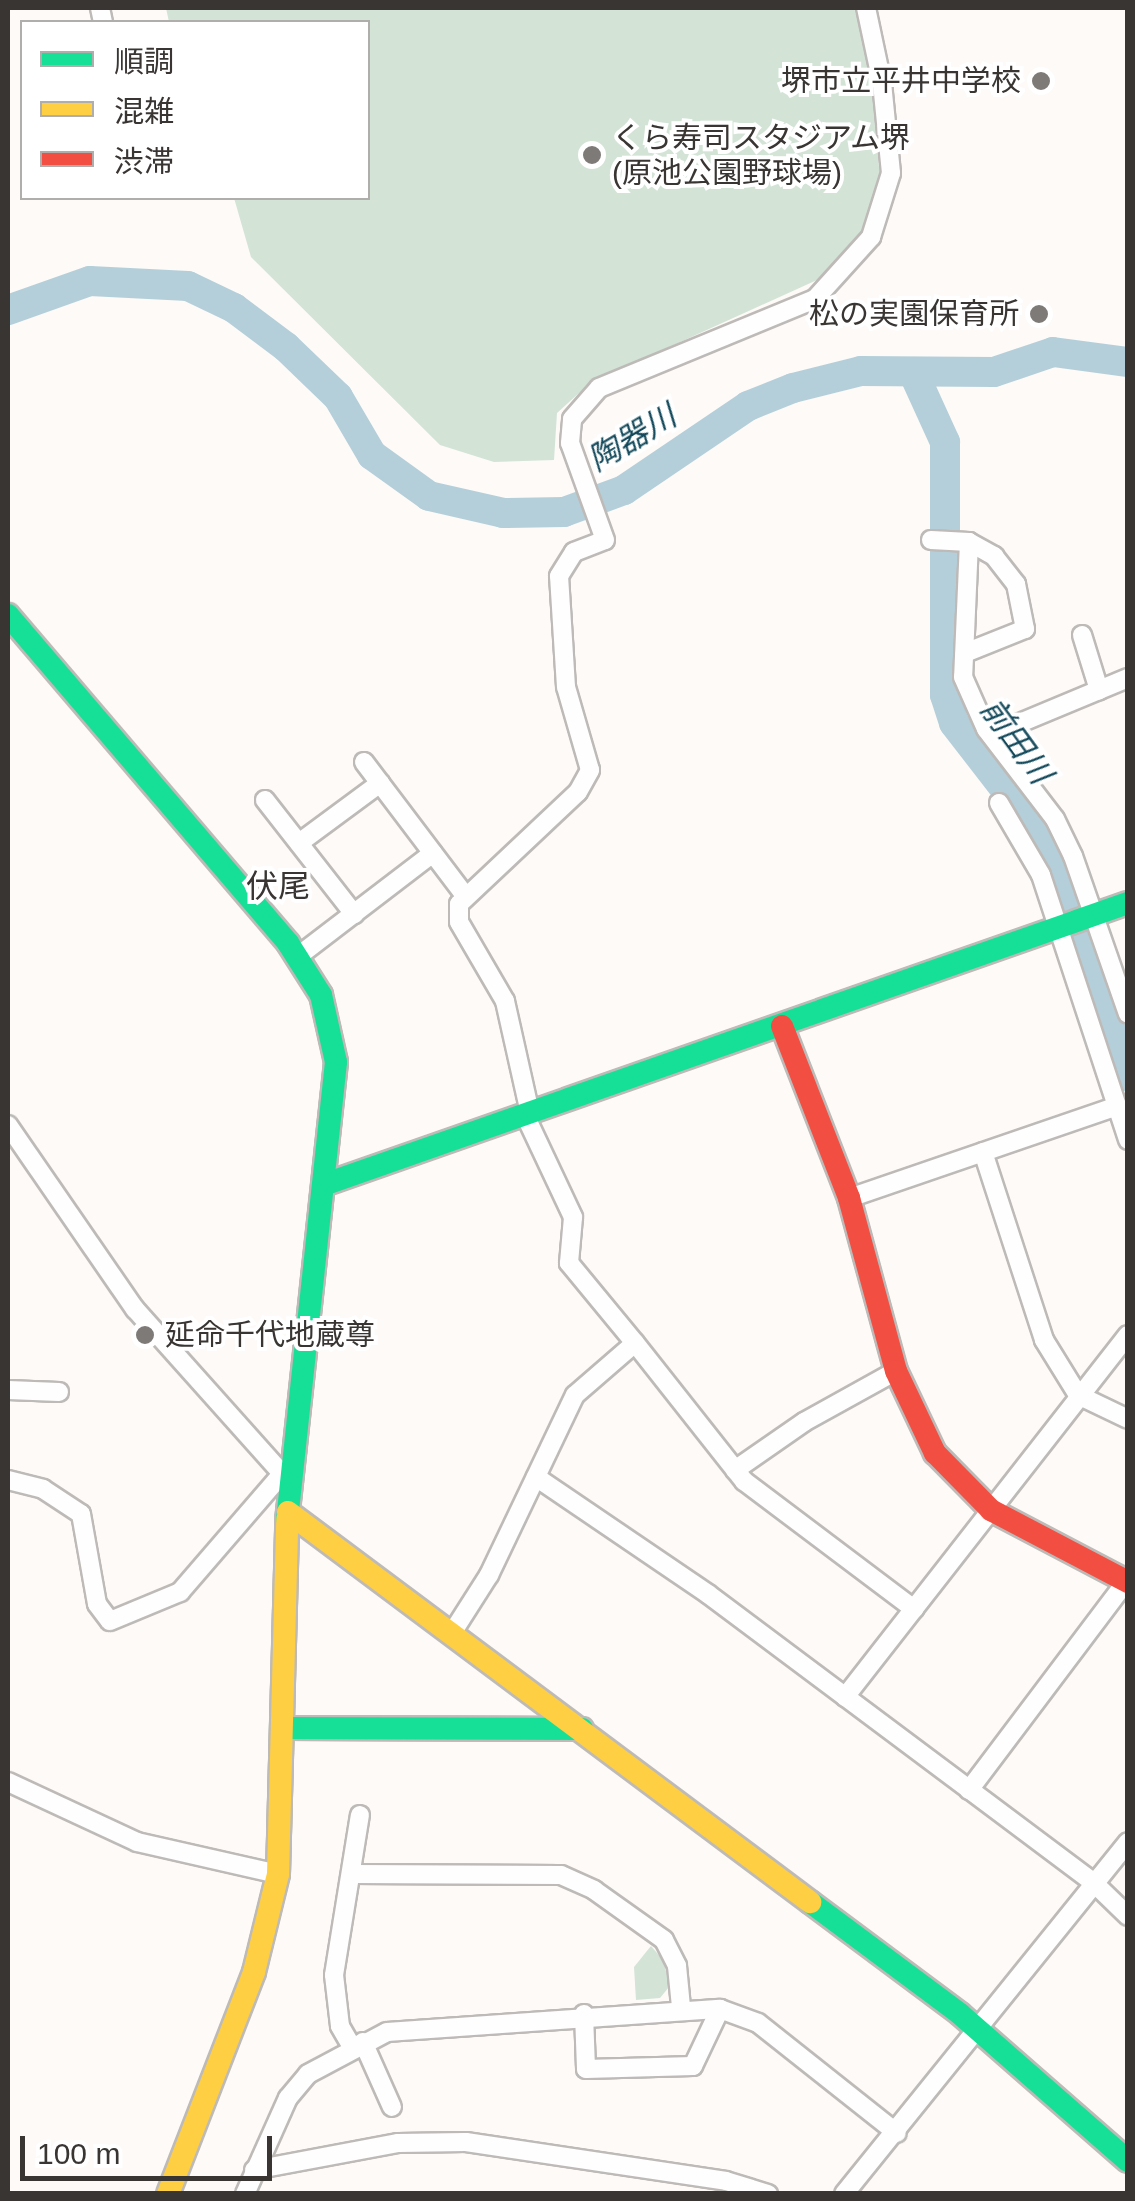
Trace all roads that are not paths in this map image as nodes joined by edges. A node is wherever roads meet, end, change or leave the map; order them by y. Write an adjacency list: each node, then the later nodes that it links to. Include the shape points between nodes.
1 (866, 8): 18 (street, via 890,173 871,238 815,299 588,395 572,419 570,444 605,540 574,552 559,576 566,688 590,770 578,792)
2 (931, 540): 3 (street)
3 (969, 542): 6 (street); 6 (street, via 994,556 1016,584 1025,629)
4 (8, 615): 23 (street)
5 (1082, 635): 8 (street)
6 (965, 653): 9 (street, via 964,677)
7 (1128, 678): 8 (street)
8 (1099, 690): 9 (street)
9 (991, 735): 14 (street)
10 (364, 762): 11 (street)
11 (380, 783): 16 (street); 17 (street)
12 (265, 800): 16 (street)
13 (999, 803): 15 (street)
14 (1042, 803): 15 (street); 21 (street, via 1073,856)
15 (1014, 825): 22 (street, via 1041,875)
16 (299, 843): 20 (street)
17 (434, 853): 18 (street); 20 (street)
18 (466, 898): 27 (street, via 459,922 505,1002)
19 (1128, 903): 21 (street)
20 (354, 914): 23 (street)
21 (1092, 916): 22 (street); 24 (street)
22 (1056, 928): 25 (street); 26 (street)
23 (297, 957): 31 (street, via 321,995 336,1062)
24 (1128, 1014)
25 (782, 1026): 27 (street); 32 (street)
26 (1118, 1106): 29 (street); 30 (street)
27 (527, 1114): 31 (street); 34 (street, via 572,1217 569,1264)
28 (8, 1125): 41 (street, via 135,1309)
29 (1128, 1140)
30 (984, 1152): 32 (street); 38 (street, via 1044,1340)
31 (323, 1185): 41 (street)
32 (849, 1198): 35 (street)
33 (1128, 1335): 38 (street)
34 (635, 1343): 40 (street); 42 (street, via 575,1395)
35 (896, 1371): 40 (street, via 804,1422); 44 (street, via 935,1454)
36 (8, 1390): 37 (street)
37 (59, 1392)
38 (1078, 1395): 39 (street); 44 (street)
39 (1128, 1420)
40 (736, 1470): 47 (street)
41 (285, 1477): 43 (street, via 180,1592 110,1621 97,1604 81,1514 43,1488); 45 (street)
42 (536, 1477): 48 (street); 49 (street)
43 (8, 1480)
44 (991, 1510): 46 (street); 47 (street)
45 (288, 1512): 48 (street); 50 (street)
46 (1127, 1582): 53 (street)
47 (914, 1609): 49 (street)
48 (452, 1633): 51 (street)
49 (844, 1697): 53 (street)
50 (285, 1728): 51 (street); 56 (street)
51 (582, 1728): 63 (street)
52 (8, 1782): 56 (street, via 137,1842)
53 (970, 1790): 58 (street)
54 (360, 1814): 57 (street)
55 (1128, 1842): 58 (street)
56 (278, 1874): 69 (street, via 254,1972)
57 (353, 1874): 60 (street, via 561,1875 664,1940 677,1966); 64 (street, via 334,1975 340,2026)
58 (1095, 1884): 59 (street); 63 (street)
59 (1128, 1916)
60 (681, 2008): 61 (street); 62 (street)
61 (720, 2009): 62 (street, via 692,2066 586,2069); 66 (street, via 758,2023)
62 (584, 2014): 64 (street, via 387,2032)
63 (980, 2030): 66 (street); 67 (street)
64 (358, 2044): 65 (street); 68 (street, via 312,2071 288,2098)
65 (392, 2107)
66 (897, 2133): 72 (street)
67 (1128, 2160)
68 (254, 2170): 70 (street); 71 (street, via 398,2143 466,2142 726,2181)
69 (168, 2194)
70 (245, 2194)
71 (768, 2194)
72 (844, 2194)

